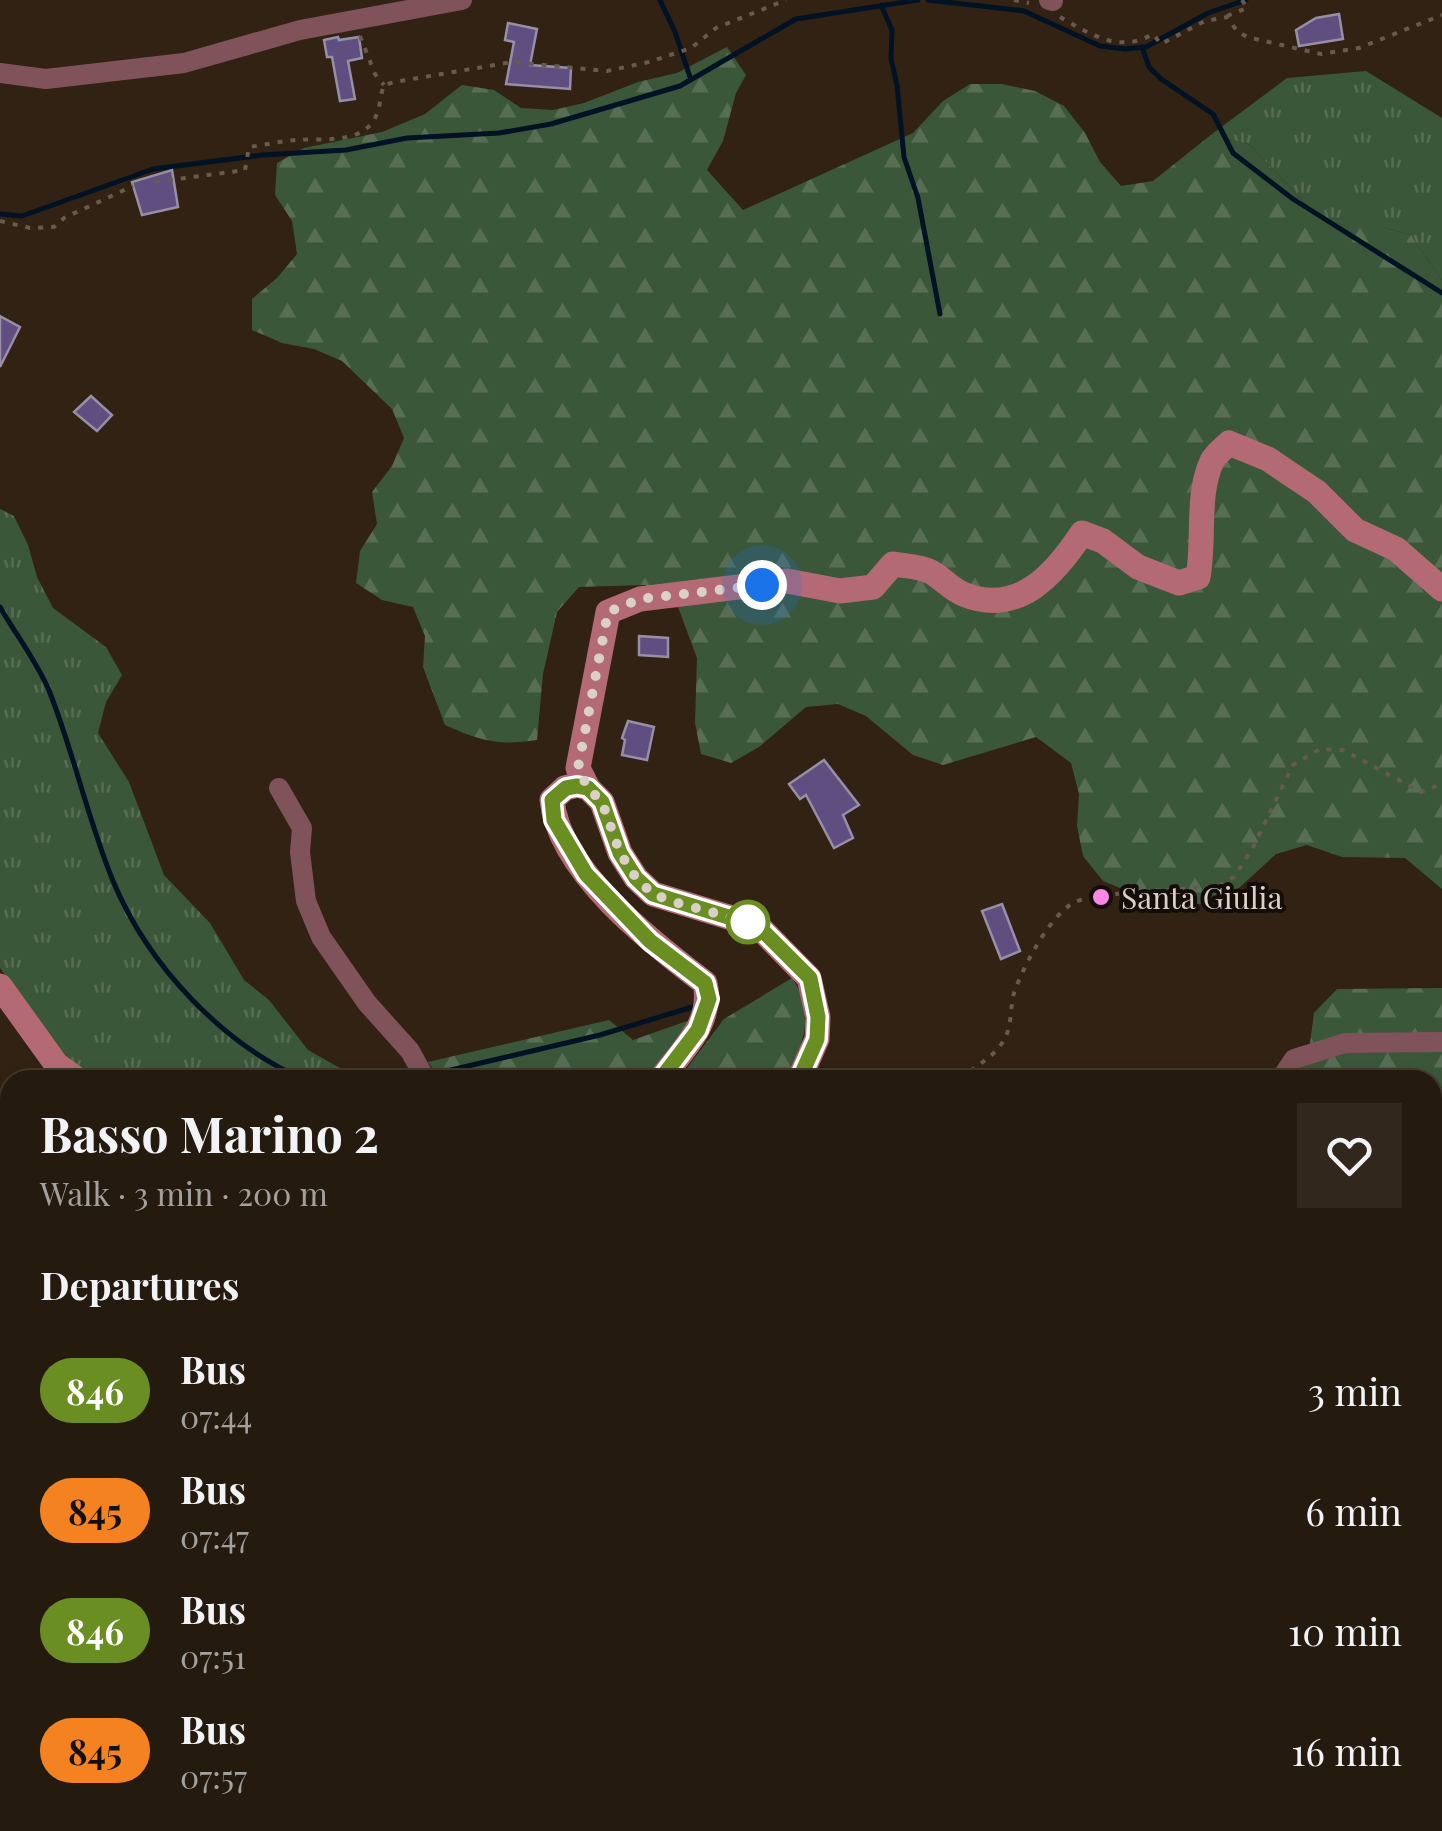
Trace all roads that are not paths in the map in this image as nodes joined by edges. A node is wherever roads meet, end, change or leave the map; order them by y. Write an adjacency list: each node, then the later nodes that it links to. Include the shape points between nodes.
1 (462, 0): 2 (street, via 300,30 184,62 46,79)
2 (0, 73)
3 (1442, 589): 5 (street, via 1396,549 1355,530 1317,492 1229,443 1213,460 1204,496 1198,577 1179,583 1082,533 1058,569 1024,594 992,600 962,594 927,570 893,564 873,587 840,591 787,581 640,599 608,612 578,768)
4 (279, 788): 9 (street, via 302,828 306,901 321,937)
5 (588, 788): 10 (street, via 566,788 552,800 554,820 578,860 650,941 705,983 709,999 698,1030); 11 (street, via 602,802 620,853 653,894 758,926 810,978 817,1039)
6 (0, 986): 8 (street)
7 (1442, 1042): 12 (street, via 1345,1044 1294,1060)
8 (64, 1070)
9 (420, 1070)
10 (668, 1070)
11 (803, 1070)
12 (1287, 1070)

